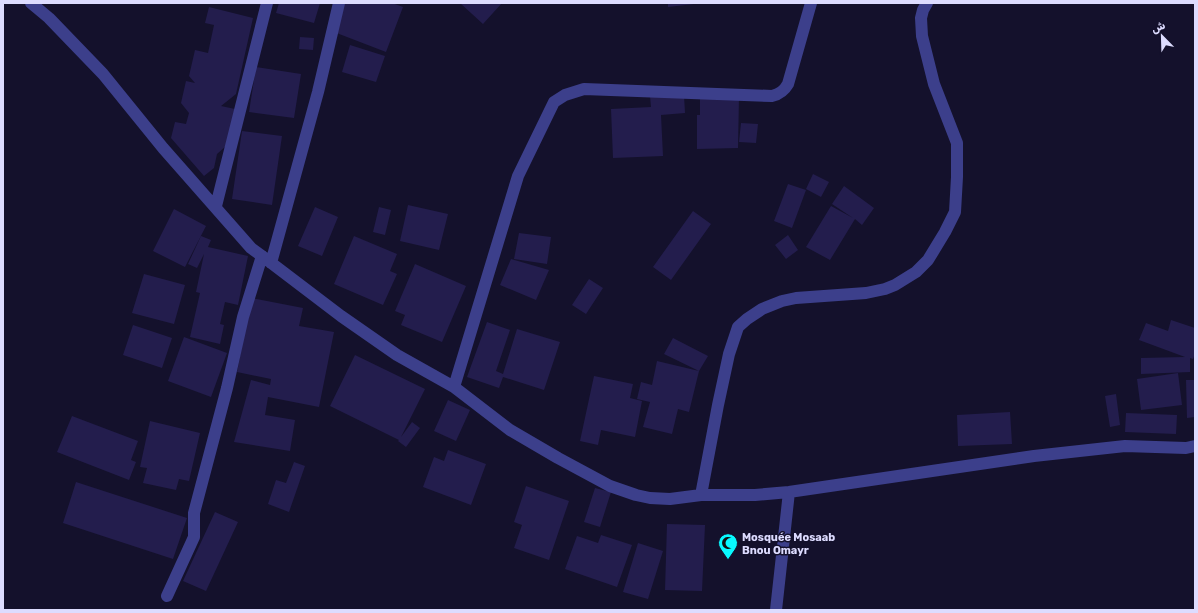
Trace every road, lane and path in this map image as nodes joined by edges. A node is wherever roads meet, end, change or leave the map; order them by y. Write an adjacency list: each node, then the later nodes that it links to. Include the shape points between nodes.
1 (31, 3): 6 (street, via 103,74 163,148)
2 (268, 3): 6 (street)
3 (339, 3): 7 (street, via 318,92)
4 (810, 3): 8 (street, via 788,84 779,94 772,96 584,89 565,95 554,102 518,176)
5 (927, 3): 11 (street, via 921,18 922,36 934,84 956,143 955,212 928,260 916,272 886,290 782,301 762,309 738,327 729,354)
6 (216, 206): 7 (street, via 252,248)
7 (266, 259): 8 (street, via 397,355); 12 (street, via 243,317 194,513 194,537)
8 (454, 387): 11 (street, via 510,430 610,486 650,498 670,499)
9 (1195, 446): 10 (street, via 1125,446 1034,456)
10 (788, 492): 11 (street, via 755,495); 13 (street)
11 (701, 494)
12 (167, 596)
13 (776, 610)

